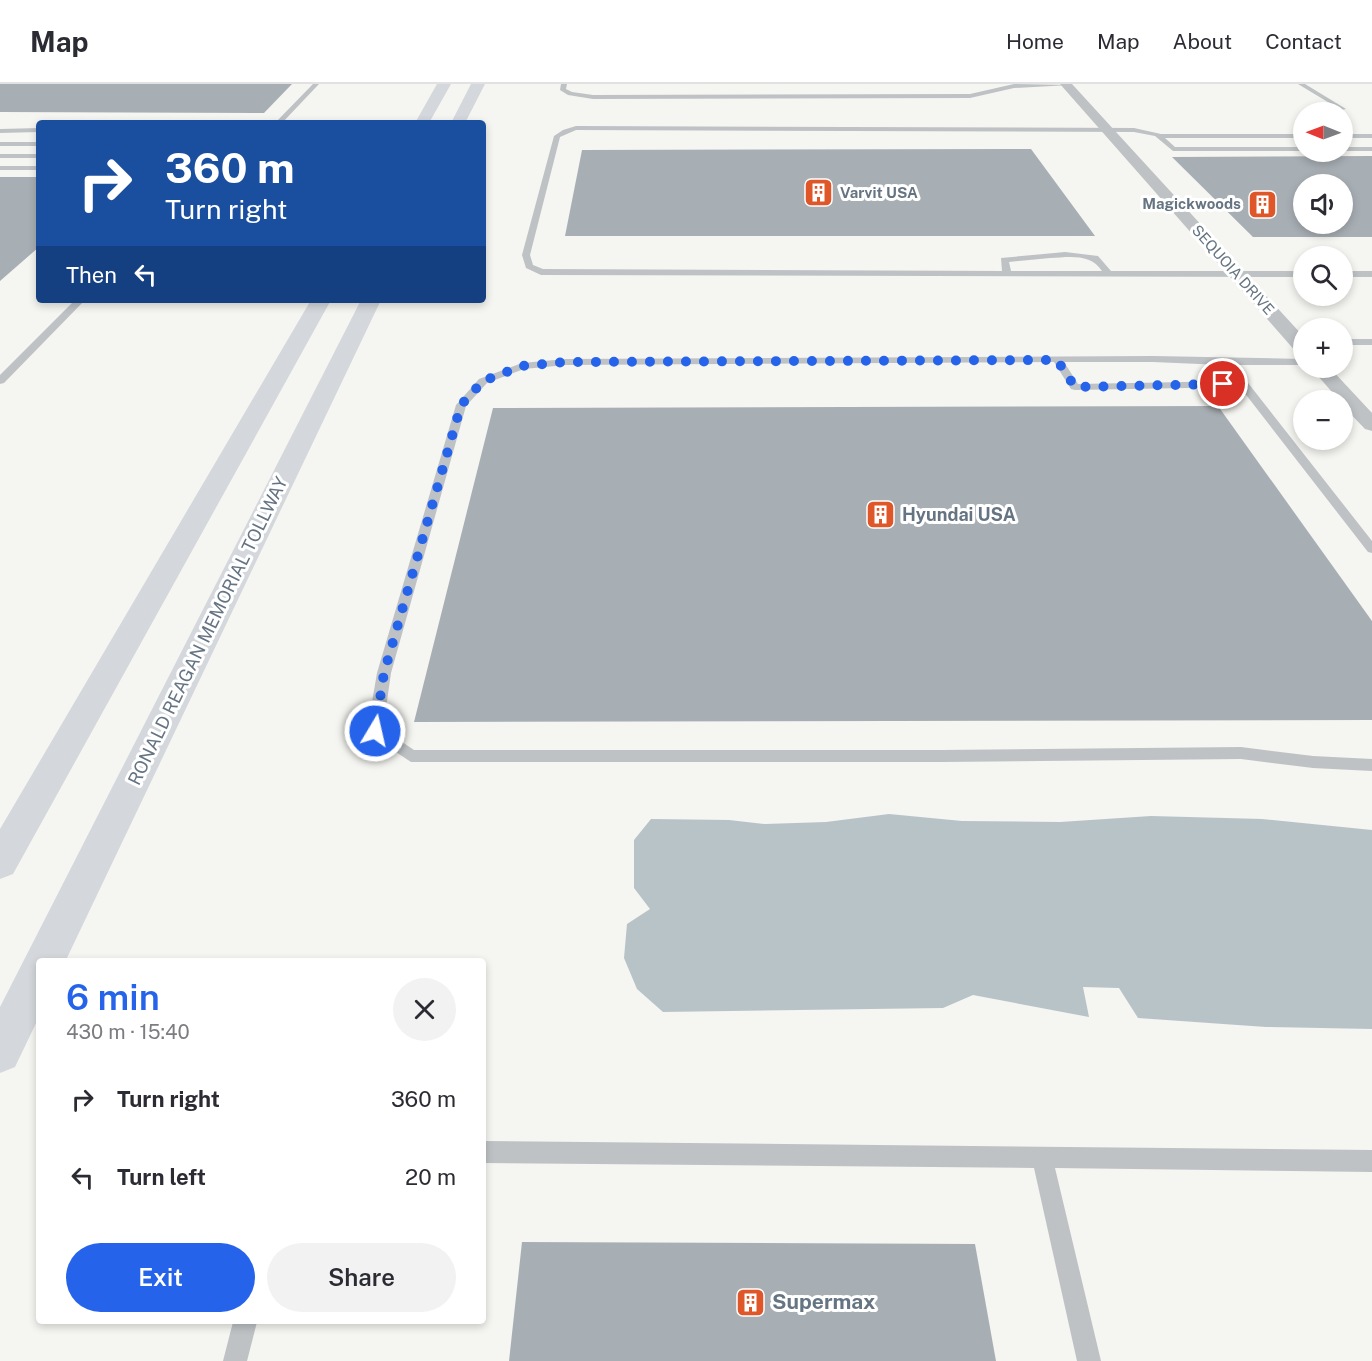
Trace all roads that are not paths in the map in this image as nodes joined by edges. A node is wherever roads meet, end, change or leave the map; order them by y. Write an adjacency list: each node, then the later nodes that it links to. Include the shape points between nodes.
1 (316, 84): 9 (lane)
2 (444, 84): 10 (highway)
3 (478, 84): 11 (highway)
4 (564, 84): 6 (lane, via 563,90 570,94 605,97 970,96)
5 (1301, 84): 8 (lane)
6 (1013, 85): 7 (lane)
7 (1066, 85): 14 (street, SEQUOIA DRIVE)
8 (1331, 102)
9 (281, 120)
10 (424, 120)
11 (460, 120)
12 (0, 130): 13 (lane)
13 (36, 130)
14 (1108, 130): 15 (lane); 28 (lane, via 565,131 557,136 525,255 529,266 541,272); 30 (street, SEQUOIA DRIVE)
15 (1160, 136): 16 (lane); 21 (lane, via 1173,149)
16 (1293, 136)
17 (1353, 136): 18 (lane)
18 (1372, 136)
19 (0, 144): 20 (lane)
20 (36, 144)
21 (1293, 149)
22 (1353, 149): 23 (lane)
23 (1372, 149)
24 (0, 156): 25 (lane)
25 (36, 156)
26 (0, 168): 27 (lane)
27 (36, 168)
28 (1007, 272): 29 (lane); 29 (lane, via 1004,260 1015,256 1092,256)
29 (1107, 272): 30 (lane)
30 (1237, 274): 31 (lane); 37 (street, SEQUOIA DRIVE)
31 (1293, 274)
32 (1353, 274): 33 (lane)
33 (1372, 274)
34 (77, 303): 44 (lane)
35 (319, 303): 49 (highway)
36 (370, 303): 50 (highway, RONALD REAGAN MEMORIAL TOLLWAY)
37 (1293, 335)
38 (1353, 342): 39 (lane)
39 (1372, 342)
40 (1057, 360): 41 (lane); 45 (lane, via 1075,387); 48 (lane, via 566,362 522,366 483,381 461,405 384,673 375,731 411,756 1230,753)
41 (1226, 362): 42 (lane); 45 (lane)
42 (1293, 362)
43 (1329, 378): 46 (street)
44 (0, 381)
45 (1244, 384): 47 (lane)
46 (1372, 426)
47 (1372, 549)
48 (1372, 765)
49 (0, 863)
50 (46, 958)
51 (36, 979): 52 (highway)
52 (0, 1052)
53 (486, 1152): 54 (lane)
54 (1042, 1158): 55 (lane); 58 (lane)
55 (1372, 1161)
56 (244, 1324): 57 (lane)
57 (235, 1361)
58 (1089, 1361)

